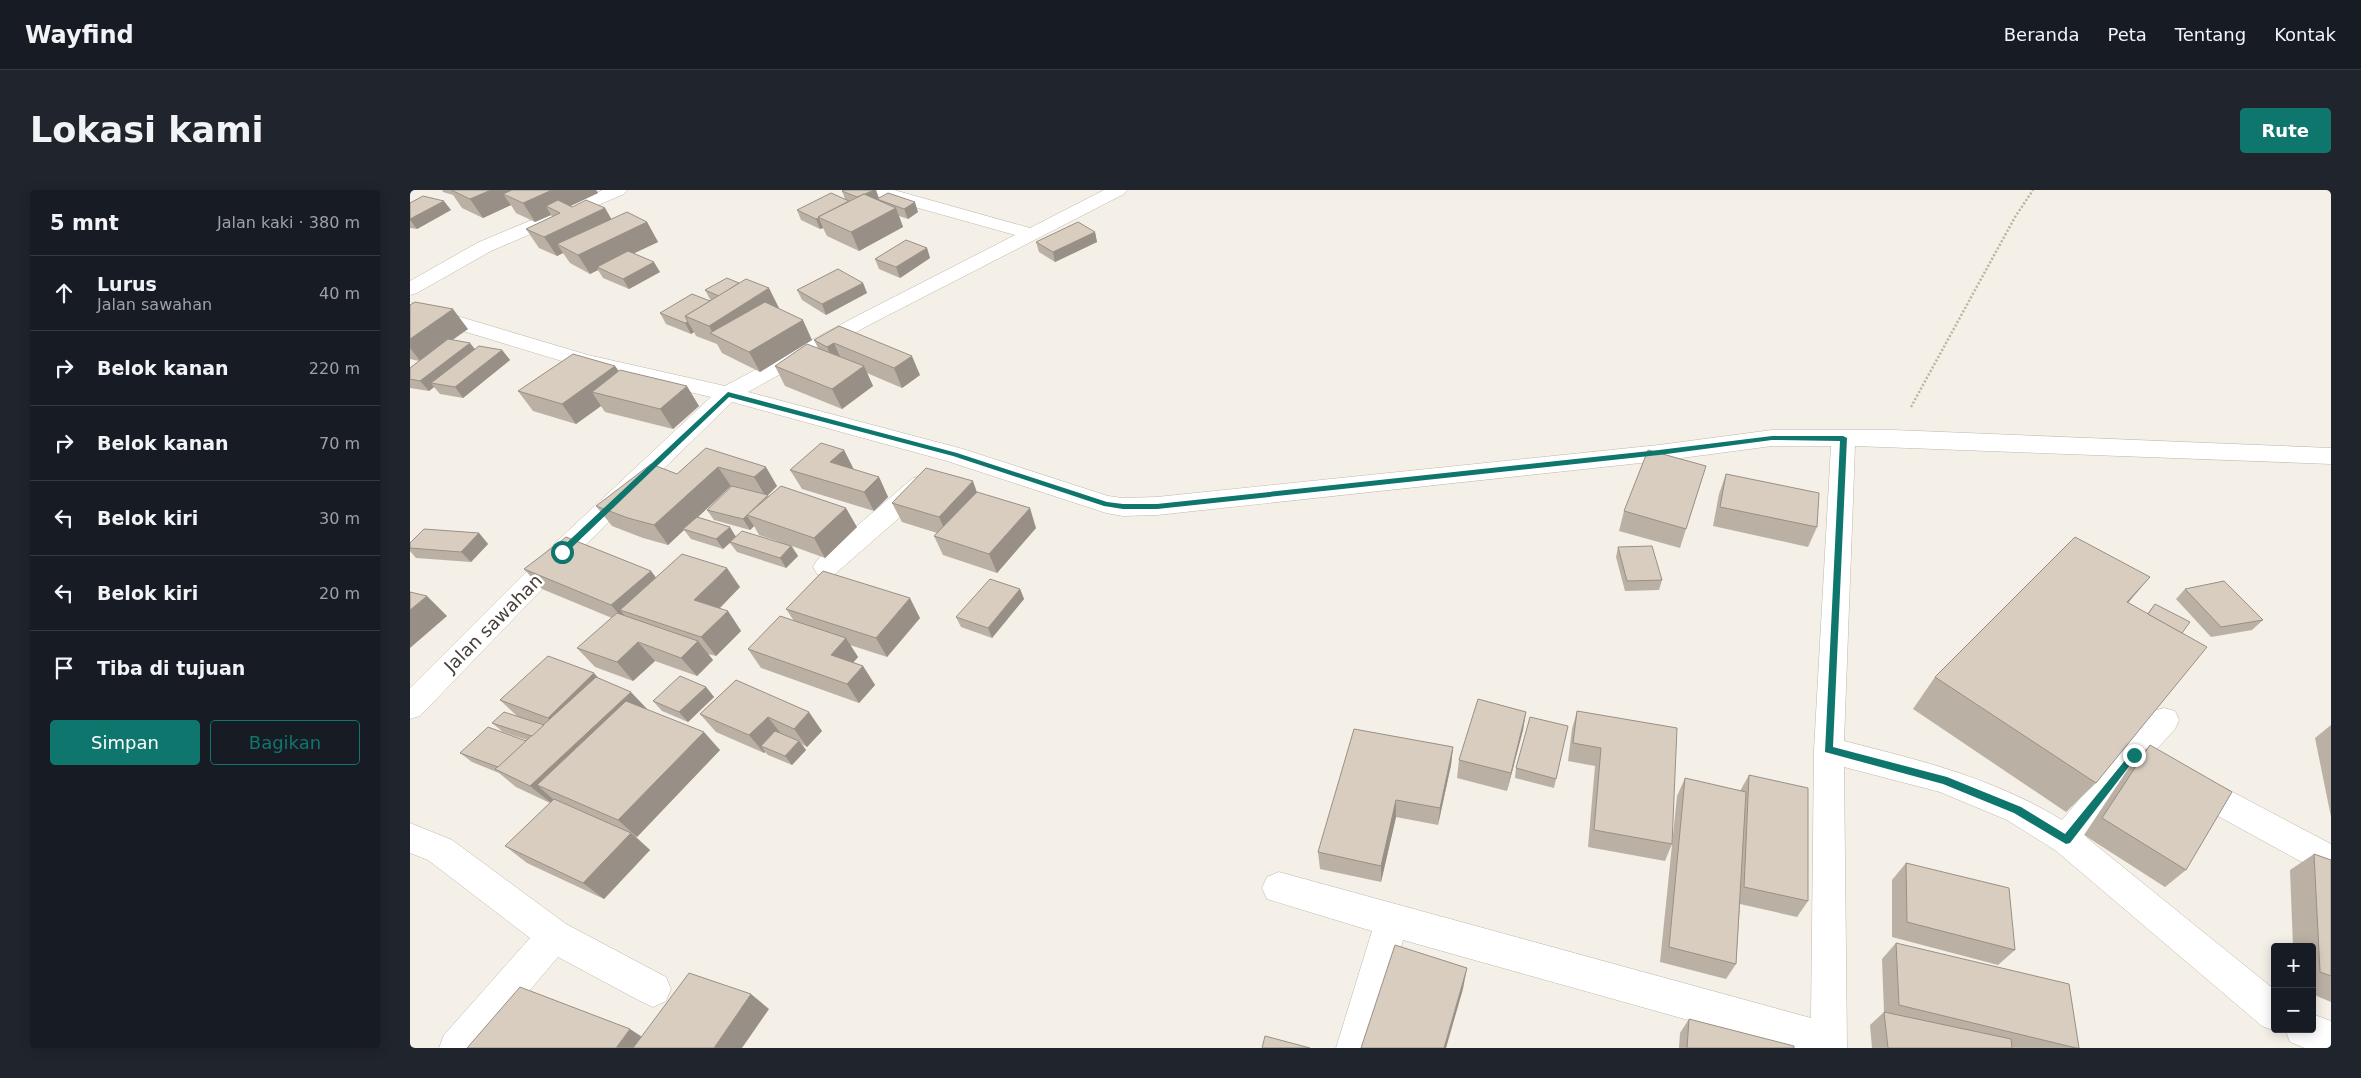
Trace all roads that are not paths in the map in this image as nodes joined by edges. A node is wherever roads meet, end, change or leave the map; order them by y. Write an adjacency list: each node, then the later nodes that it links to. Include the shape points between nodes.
1 (618, 190): 5 (street, via 484,247)
2 (874, 190): 4 (street)
3 (1118, 190): 4 (street, Jalan sawahan)
4 (1032, 234): 7 (street, Jalan sawahan)
5 (410, 289)
6 (410, 308): 7 (street, via 583,360)
7 (728, 394): 9 (street); 12 (street, Jalan sawahan, via 562,552)
8 (1843, 438): 9 (street, via 1772,438 1649,454 1123,507); 10 (street); 14 (street)
9 (955, 455): 11 (street)
10 (2331, 456)
11 (826, 567)
12 (410, 707)
13 (2164, 720): 15 (street)
14 (1828, 750): 17 (street, via 1944,780 2018,810); 26 (street)
15 (2134, 755): 17 (street); 18 (street)
16 (410, 838): 21 (street, via 440,850)
17 (2066, 840): 23 (street)
18 (2331, 859)
19 (1279, 888): 20 (street)
20 (1392, 922): 26 (street); 28 (street)
21 (554, 936): 22 (street); 27 (street)
22 (653, 989)
23 (2271, 1010)
24 (2314, 1033): 25 (street)
25 (2331, 1039)
26 (1829, 1044)
27 (457, 1048)
28 (1354, 1048)

